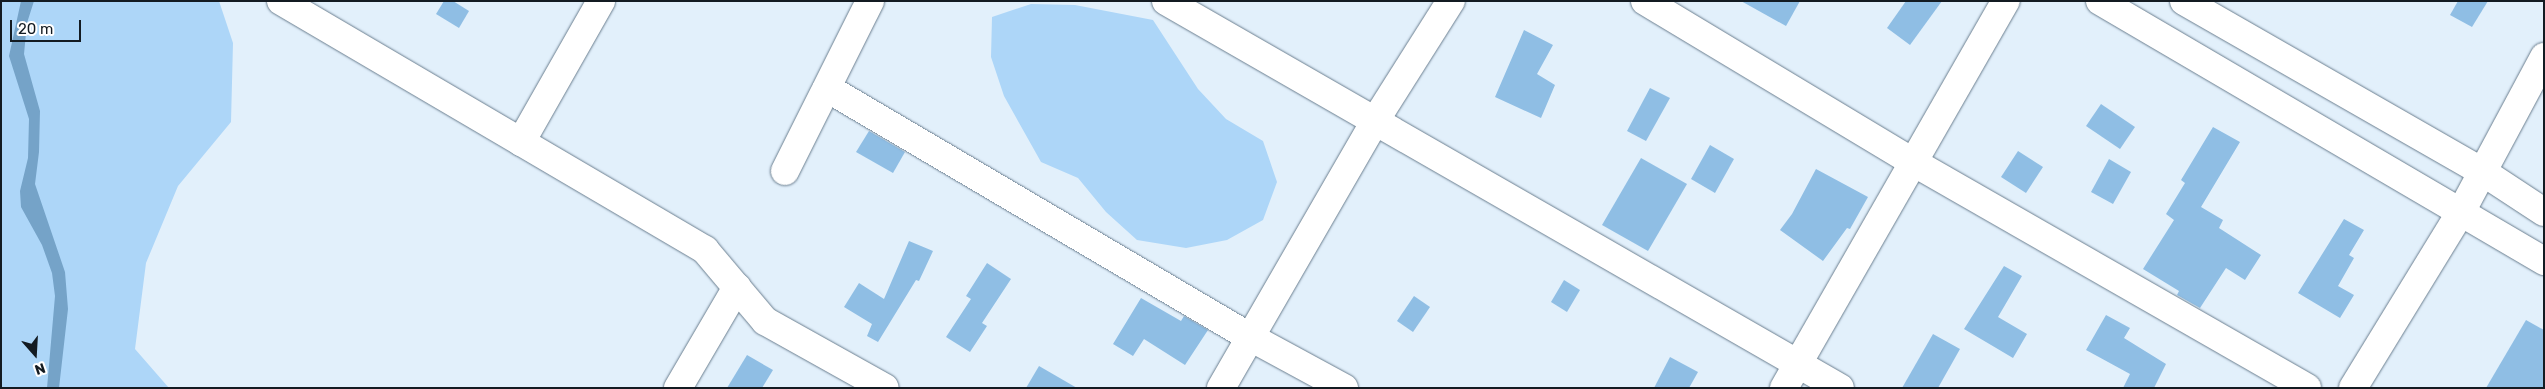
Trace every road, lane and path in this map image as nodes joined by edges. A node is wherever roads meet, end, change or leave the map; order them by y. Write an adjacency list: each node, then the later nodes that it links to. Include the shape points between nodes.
1 (280, 1): 13 (street)
2 (601, 1): 13 (street)
3 (870, 1): 11 (street)
4 (1166, 1): 12 (street)
5 (1451, 1): 12 (street)
6 (1645, 1): 14 (street)
7 (2006, 1): 14 (street)
8 (2100, 1): 17 (street)
9 (2184, 1): 16 (street)
10 (2544, 56): 16 (street)
11 (827, 88): 15 (street); 21 (street)
12 (1375, 121): 21 (street); 22 (street)
13 (521, 142): 20 (street, via 705,250)
14 (1913, 162): 22 (street); 29 (street)
15 (785, 171)
16 (2483, 172): 17 (street); 18 (street)
17 (2461, 212): 19 (street); 30 (street)
18 (2544, 212)
19 (2544, 261)
20 (737, 287): 23 (street); 24 (street, via 765,321)
21 (1250, 337): 25 (street); 26 (street)
22 (1798, 364): 27 (street); 28 (street)
23 (678, 388)
24 (885, 388)
25 (1221, 388)
26 (1344, 388)
27 (1784, 388)
28 (1840, 388)
29 (2307, 388)
30 (2352, 388)

